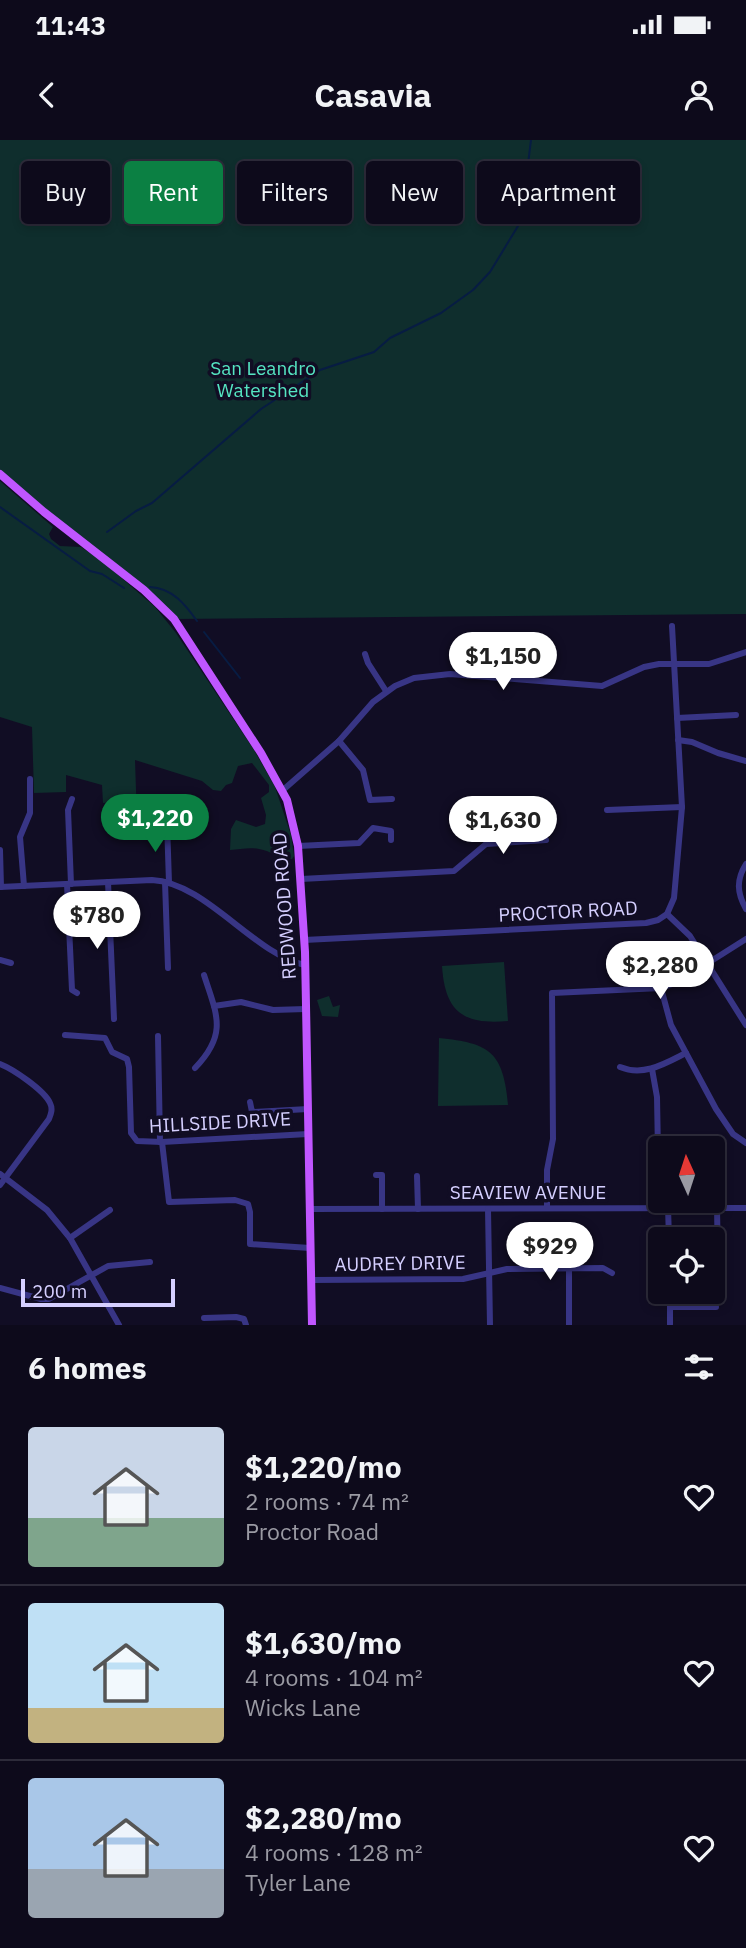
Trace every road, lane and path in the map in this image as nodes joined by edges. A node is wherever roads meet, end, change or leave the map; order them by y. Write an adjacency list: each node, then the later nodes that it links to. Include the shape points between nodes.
1 (0, 474): 13 (main road, REDWOOD ROAD, via 174,619)
2 (672, 625): 5 (street, PROCTOR ROAD)
3 (746, 652): 5 (street, via 709,664)
4 (365, 654): 6 (street)
5 (673, 664): 6 (street, via 644,667 602,686 436,674); 8 (street, PROCTOR ROAD)
6 (386, 691): 10 (street)
7 (736, 715): 8 (street)
8 (677, 718): 9 (street, PROCTOR ROAD)
9 (678, 740): 11 (street); 18 (street, PROCTOR ROAD)
10 (339, 741): 13 (street); 17 (street, via 363,770)
11 (746, 761)
12 (30, 779): 30 (street, via 30,813 20,837)
13 (283, 790): 23 (main road, REDWOOD ROAD)
14 (72, 799): 29 (street, via 68,810)
15 (392, 799): 17 (street)
16 (360, 800): 17 (street)
17 (370, 800)
18 (682, 807): 19 (street); 33 (street, PROCTOR ROAD, via 674,898)
19 (607, 810)
20 (164, 818): 28 (street)
21 (391, 840): 23 (street, via 391,831 373,828 359,843)
22 (545, 840): 26 (street, via 486,844 454,871)
23 (298, 846): 26 (main road, REDWOOD ROAD)
24 (0, 850): 31 (street)
25 (746, 864): 32 (street, via 738,891)
26 (301, 879): 35 (main road, REDWOOD ROAD)
27 (108, 882): 28 (street); 29 (street); 46 (street)
28 (167, 882): 39 (street, via 188,891 284,957); 40 (street)
29 (69, 884): 30 (street); 43 (street, via 72,990)
30 (24, 886): 31 (street)
31 (1, 887)
32 (746, 909)
33 (667, 914): 35 (street, PROCTOR ROAD, via 646,923); 38 (street, via 688,933)
34 (746, 939): 38 (street)
35 (304, 940): 39 (main road, REDWOOD ROAD)
36 (0, 960): 37 (street)
37 (11, 963)
38 (707, 964): 42 (street); 47 (street)
39 (305, 965): 45 (main road, REDWOOD ROAD)
40 (168, 968)
41 (204, 975): 44 (street)
42 (661, 988): 50 (street, via 667,1015); 65 (street, via 552,993 553,1139)
43 (77, 993)
44 (214, 1006): 45 (street, via 237,1002 273,1010); 53 (street, via 215,1039)
45 (306, 1009): 56 (main road, REDWOOD ROAD)
46 (114, 1019)
47 (746, 1025)
48 (65, 1035): 59 (street, HILLSIDE DRIVE, via 105,1038 112,1052 127,1059 131,1133 141,1142)
49 (158, 1035): 59 (street)
50 (686, 1053): 54 (street); 60 (street, via 727,1128)
51 (0, 1064): 62 (street, via 41,1093 52,1108 49,1119)
52 (620, 1067): 54 (street)
53 (195, 1068)
54 (652, 1069): 58 (street)
55 (250, 1102): 56 (street, via 253,1112)
56 (307, 1109): 57 (main road, REDWOOD ROAD)
57 (308, 1134): 59 (street, HILLSIDE DRIVE); 69 (main road, REDWOOD ROAD)
58 (658, 1136)
59 (161, 1142): 75 (street, via 169,1202 248,1203 250,1244)
60 (746, 1143)
61 (376, 1175): 70 (street, via 382,1175)
62 (3, 1176): 64 (street); 74 (street, via 47,1210)
63 (417, 1176): 71 (street)
64 (0, 1185)
65 (547, 1208): 66 (street, SEAVIEW AVENUE); 72 (street, SEAVIEW AVENUE)
66 (648, 1208)
67 (725, 1208): 68 (street, SEAVIEW AVENUE)
68 (746, 1208)
69 (310, 1209): 70 (street, SEAVIEW AVENUE); 75 (main road, REDWOOD ROAD)
70 (382, 1209): 71 (street, SEAVIEW AVENUE)
71 (418, 1209): 72 (street, SEAVIEW AVENUE)
72 (488, 1209): 78 (street)
73 (110, 1210): 74 (street)
74 (70, 1238): 80 (street)
75 (310, 1248): 81 (main road, REDWOOD ROAD)
76 (150, 1262): 80 (street, via 108,1266)
77 (569, 1268): 78 (street, AUDREY DRIVE); 79 (street, AUDREY DRIVE, via 603,1268); 91 (street)
78 (489, 1273): 81 (street, AUDREY DRIVE, via 463,1279); 90 (street)
79 (612, 1273)
80 (92, 1275): 82 (street, via 49,1299); 87 (street)
81 (311, 1280): 89 (main road, REDWOOD ROAD)
82 (0, 1288)
83 (670, 1307): 84 (street); 86 (street)
84 (716, 1307)
85 (204, 1318): 88 (street, via 244,1318)
86 (670, 1324)
87 (119, 1325)
88 (246, 1325)
89 (312, 1325)
90 (490, 1325)
91 (569, 1325)

